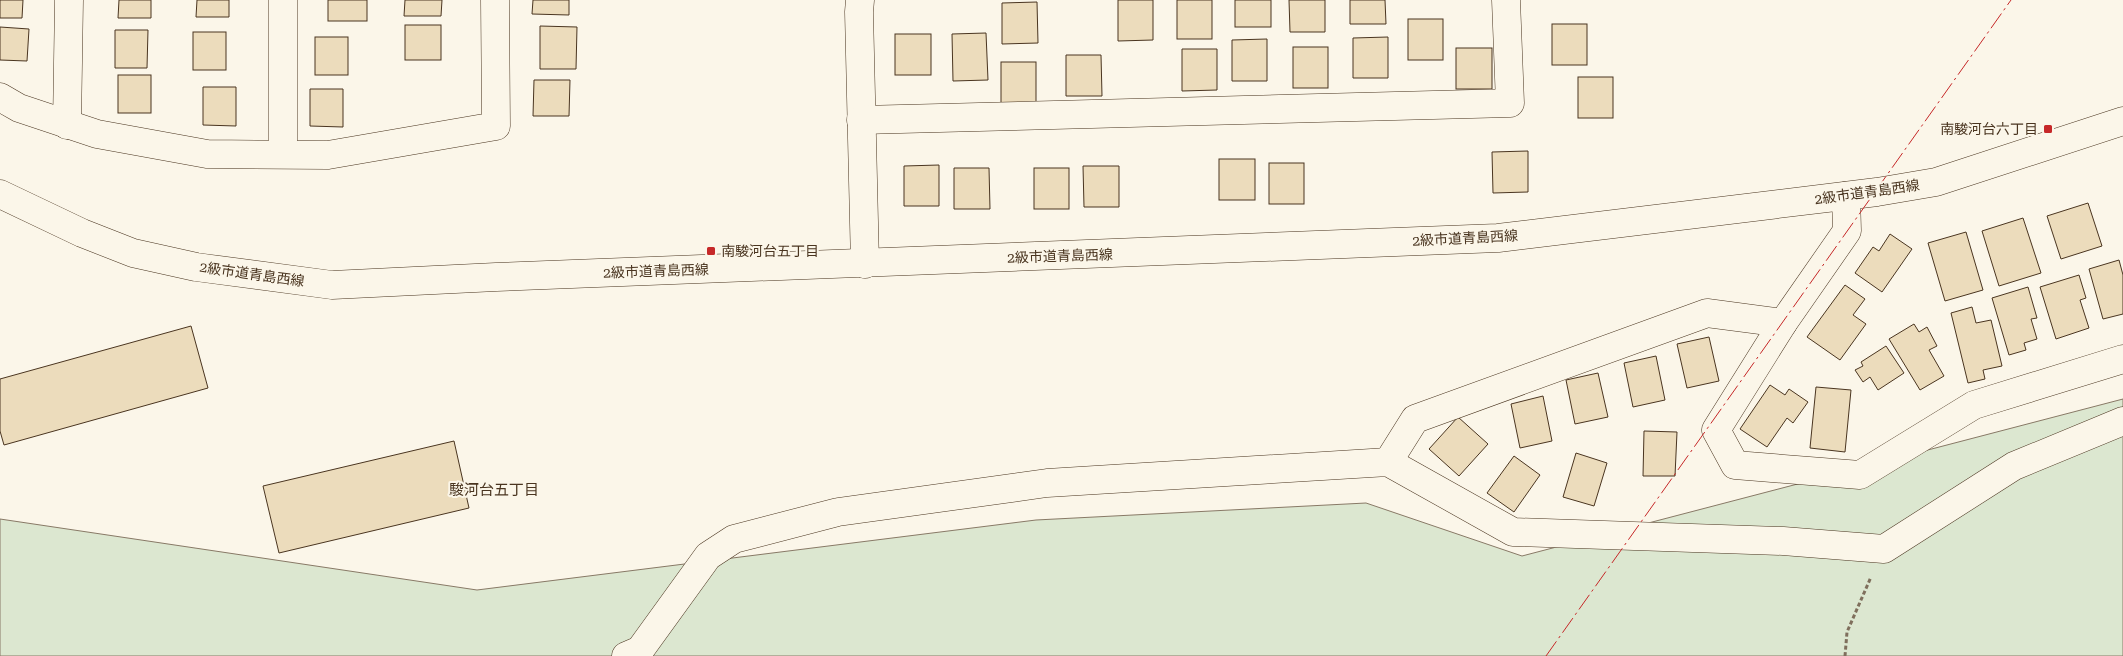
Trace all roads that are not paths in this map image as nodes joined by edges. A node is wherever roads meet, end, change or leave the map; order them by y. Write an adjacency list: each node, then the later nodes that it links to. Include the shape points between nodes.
1 (69, 0): 9 (street)
2 (283, 0): 10 (street)
3 (495, 0): 10 (street, via 496,126 328,155)
4 (860, 0): 7 (street)
5 (1506, 0): 7 (street, via 1510,103)
6 (0, 97): 9 (street, via 19,108)
7 (861, 120): 13 (street)
8 (2123, 121): 12 (street, 2級市道青島西線, via 1936,182)
9 (67, 124): 10 (street, via 97,134 207,154)
10 (283, 154)
11 (0, 194): 13 (street, 2級市道青島西線, via 82,234 133,253 196,267 332,285)
12 (1846, 196): 13 (street, 2級市道青島西線, via 1498,238); 14 (street, via 1847,231)
13 (865, 264)
14 (1783, 323): 15 (street, via 1716,430 1735,464 1860,475 1974,405); 17 (street, via 1707,313 1415,420)
15 (2123, 359)
16 (2123, 422): 17 (street, via 2014,466 1884,549 1782,541 1513,532)
17 (1388, 462): 18 (street, via 1047,484 838,512 734,539 708,556 640,650)
18 (626, 656)

